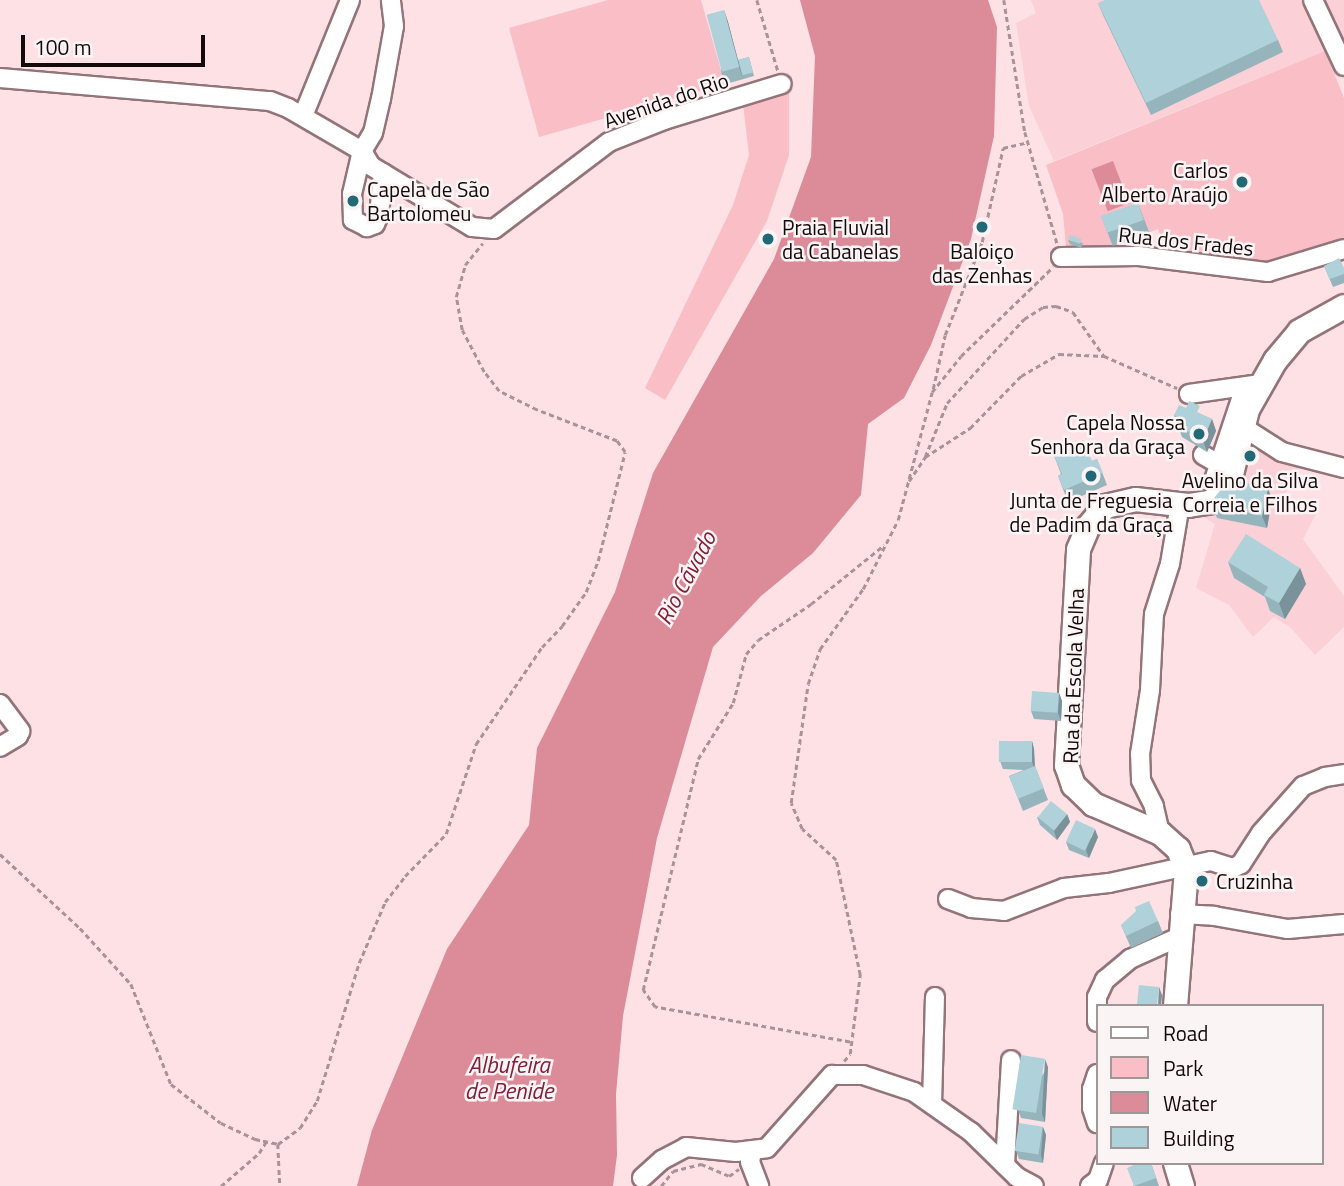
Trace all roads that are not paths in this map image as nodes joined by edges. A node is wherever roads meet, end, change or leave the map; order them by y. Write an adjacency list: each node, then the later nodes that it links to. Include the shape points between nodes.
1 (349, 0): 7 (street)
2 (391, 0): 8 (street, via 394,26 381,99 373,133)
3 (1312, 0): 4 (street)
4 (1344, 66)
5 (0, 78): 7 (street, via 252,98)
6 (782, 84): 9 (street, Avenida do Rio, via 609,142 494,229 472,227)
7 (303, 116): 8 (street)
8 (362, 151): 9 (street, via 371,166); 9 (street, via 351,212 353,220 367,227 375,224 379,215)
9 (383, 173)
10 (1344, 249): 11 (street, Rua dos Frades, via 1268,272 1139,256)
11 (1061, 257)
12 (1344, 306): 13 (main road, Rua da Escola Velha, via 1298,331)
13 (1252, 386): 14 (street); 15 (main road, Rua da Escola Velha); 16 (street, via 1217,472)
14 (1189, 394)
15 (1243, 427): 17 (street, via 1282,452); 18 (main road, Rua da Escola Velha, via 1229,482 1212,500)
16 (1203, 455)
17 (1344, 468)
18 (1180, 504): 22 (street, via 1170,564 1154,614 1150,690 1140,754 1141,780); 22 (main road, Rua da Escola Velha, via 1135,499 1105,506 1088,526 1077,562 1066,765 1073,785 1093,804)
19 (0, 704): 20 (street, via 20,731)
20 (0, 747)
21 (1344, 774): 23 (street, via 1303,786 1261,833 1241,864 1233,868 1211,861)
22 (1160, 833): 23 (main road, Rua da Escola Velha, via 1178,849)
23 (1186, 869): 24 (street, via 1064,888 1004,911 971,908); 26 (main road)
24 (948, 899)
25 (1344, 924): 26 (street, via 1288,929 1214,915)
26 (1180, 925): 28 (street, via 1105,980); 29 (main road)
27 (936, 997): 32 (street)
28 (1097, 1004)
29 (1175, 1004)
30 (1011, 1060): 35 (street)
31 (1096, 1077): 33 (street, via 1092,1108)
32 (932, 1104): 34 (street, via 914,1092 863,1075 832,1075 767,1149); 35 (street, via 971,1132)
33 (1096, 1120)
34 (751, 1156): 39 (street, via 685,1147); 40 (street)
35 (1005, 1165): 41 (street)
36 (1104, 1165): 42 (street)
37 (1105, 1165): 43 (street)
38 (1176, 1165): 44 (main road)
39 (642, 1178)
40 (759, 1186)
41 (1034, 1186)
42 (1090, 1186)
43 (1104, 1186)
44 (1182, 1186)

